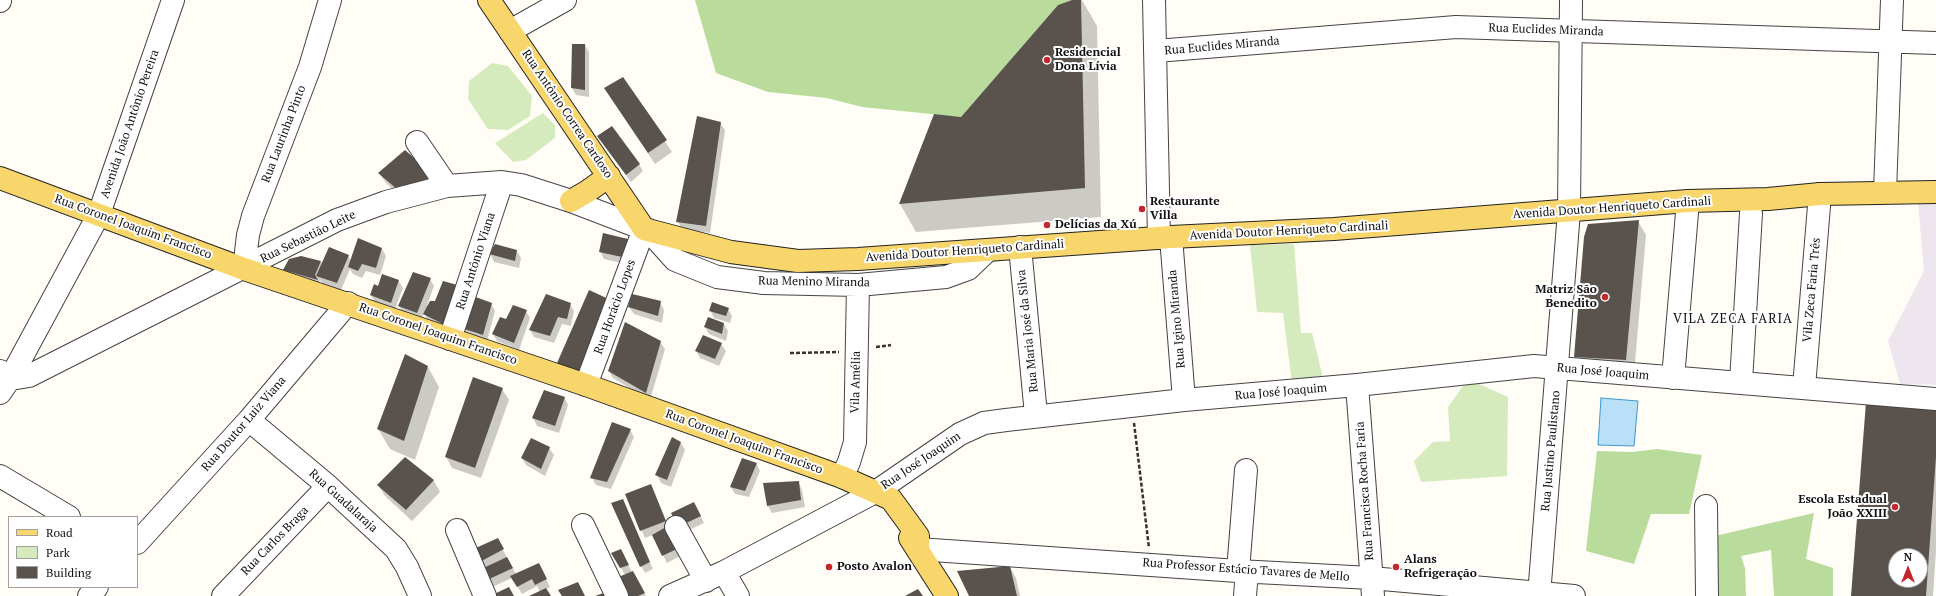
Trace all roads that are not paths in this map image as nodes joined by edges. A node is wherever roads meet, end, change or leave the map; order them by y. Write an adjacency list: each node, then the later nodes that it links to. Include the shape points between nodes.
1 (173, 0): 25 (street, Avenida João Antônio Pereira)
2 (330, 0): 30 (street, Rua Laurinha Pinto, via 310,67 252,216)
3 (489, 0): 9 (main road, Rua Antônio Correa Cardoso)
4 (565, 0): 9 (street)
5 (1154, 0): 12 (street, Rua Igino Miranda)
6 (1571, 0): 8 (street, Rua Justino Paulistano)
7 (1892, 0): 10 (street)
8 (1571, 30): 10 (street, Rua Euclides Miranda); 12 (street, Rua Euclides Miranda, via 1456,27); 23 (street, Rua Justino Paulistano)
9 (510, 31): 14 (main road, Rua Antônio Correa Cardoso)
10 (1890, 42): 11 (street, Rua Euclides Miranda); 18 (street)
11 (1936, 43)
12 (1156, 51): 27 (street, Rua Igino Miranda)
13 (417, 142): 17 (street)
14 (609, 176): 21 (main road); 26 (main road, Rua Antônio Correa Cardoso)
15 (0, 178): 25 (main road, Rua Coronel Joaquim Francisco)
16 (502, 182): 17 (street, Rua Sebastião Leite); 21 (street, Rua Sebastião Leite, via 521,185); 33 (street, Rua Antônio Viana)
17 (447, 186): 30 (street, Rua Sebastião Leite, via 386,202 337,220)
18 (1885, 192): 19 (main road, Avenida Doutor Henriqueto Cardinali); 20 (main road, Avenida Doutor Henriqueto Cardinali)
19 (1936, 192)
20 (1820, 194): 22 (main road, Avenida Doutor Henriqueto Cardinali, via 1768,199); 40 (street, Vila Zeca Faria Três)
21 (571, 201): 26 (street, Rua Sebastião Leite)
22 (1688, 201): 23 (main road, Avenida Doutor Henriqueto Cardinali); 35 (street)
23 (1569, 211): 27 (main road, Avenida Doutor Henriqueto Cardinali, via 1334,229); 34 (street, Rua Justino Paulistano)
24 (1751, 213): 37 (street)
25 (99, 214): 30 (main road, Rua Coronel Joaquim Francisco); 36 (street, Avenida João Antônio Pereira)
26 (646, 230): 29 (main road, Avenida Doutor Henriqueto Cardinali, via 731,252 798,261); 31 (street, Rua Menino Miranda, via 675,260 717,277 764,282); 38 (street, Rua Horácio Lopes)
27 (1165, 238): 28 (main road, Avenida Doutor Henriqueto Cardinali); 42 (street, Rua Igino Miranda)
28 (1020, 248): 29 (main road, Avenida Doutor Henriqueto Cardinali); 43 (street, Rua Maria José da Silva)
29 (988, 250): 31 (street, Rua Menino Miranda, via 968,268 946,277)
30 (244, 268): 32 (main road, Rua Coronel Joaquim Francisco); 36 (street, Rua Sebastião Leite, via 29,376)
31 (858, 285): 47 (street, Vila Amélia, via 855,442)
32 (348, 303): 33 (main road, Rua Coronel Joaquim Francisco); 44 (street, Rua Doutor Luiz Viana)
33 (450, 339): 38 (main road, Rua Coronel Joaquim Francisco)
34 (1557, 368): 35 (street, Rua José Joaquim); 39 (street, Rua José Joaquim, via 1534,366); 61 (street, Rua Justino Paulistano)
35 (1673, 378): 37 (street, Rua José Joaquim)
36 (4, 380)
37 (1741, 382): 40 (street, Rua José Joaquim)
38 (586, 385): 47 (main road, Rua Coronel Joaquim Francisco)
39 (1357, 385): 42 (street, Rua José Joaquim); 59 (street, Rua Francisca Rocha Faria)
40 (1804, 387): 41 (street, Rua José Joaquim)
41 (1936, 399)
42 (1184, 400): 43 (street, Rua José Joaquim)
43 (1036, 415): 49 (street, Rua José Joaquim, via 984,423 960,434)
44 (249, 420): 48 (street, Rua Guadalaraja); 55 (street, Rua Doutor Luiz Viana)
45 (1246, 470): 57 (street)
46 (0, 476): 51 (street)
47 (842, 477): 49 (main road, Rua Coronel Joaquim Francisco)
48 (328, 486): 63 (street, Rua Carlos Braga); 64 (street, Rua Guadalaraja, via 396,549 405,562)
49 (877, 491): 56 (main road, Rua Coronel Joaquim Francisco, via 891,498 918,536); 58 (street, Rua José Joaquim)
50 (1706, 506): 72 (street)
51 (67, 516)
52 (583, 526): 66 (street)
53 (676, 527): 58 (street)
54 (457, 530): 65 (street)
55 (138, 542)
56 (918, 549): 57 (street, Rua Professor Estácio Tavares de Mello); 69 (main road, Rua Coronel Joaquim Francisco)
57 (1242, 571): 59 (street, Rua Professor Estácio Tavares de Mello); 70 (street)
58 (715, 576): 67 (street, Rua José Joaquim); 68 (street)
59 (1372, 587): 61 (street, Rua Professor Estácio Tavares de Mello)
60 (96, 588): 62 (street)
61 (1539, 594): 71 (street, Rua Professor Estácio Tavares de Mello)
62 (89, 596)
63 (223, 596)
64 (420, 596)
65 (485, 596)
66 (617, 596)
67 (670, 596)
68 (738, 596)
69 (947, 596)
70 (1245, 596)
71 (1574, 596)
72 (1707, 596)

